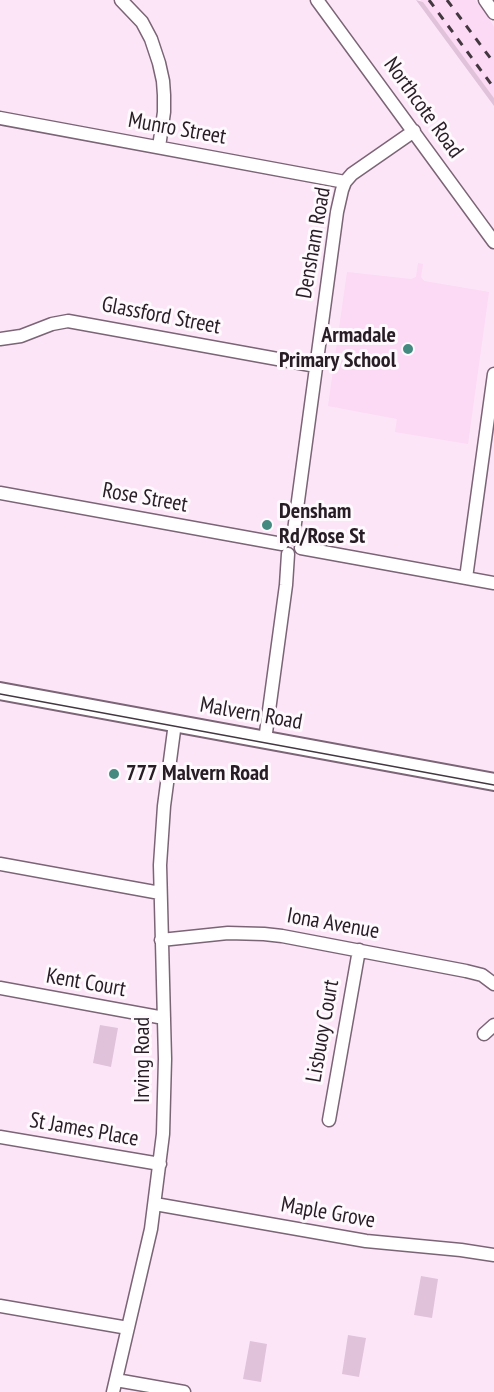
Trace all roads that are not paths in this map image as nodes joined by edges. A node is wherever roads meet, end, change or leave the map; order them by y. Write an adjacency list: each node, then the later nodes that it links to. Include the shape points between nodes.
1 (122, 0): 7 (street, via 151,39 164,81)
2 (317, 0): 6 (street, Northcote Road)
3 (485, 0): 4 (street)
4 (494, 13)
5 (0, 118): 7 (street, Munro Street)
6 (414, 131): 8 (street, Densham Road); 9 (street, Northcote Road)
7 (159, 147): 8 (street, Munro Street)
8 (345, 182): 11 (street, Densham Road)
9 (494, 242)
10 (0, 339): 11 (street, Glassford Street, via 68,321)
11 (316, 366): 14 (street, Densham Road)
12 (494, 374): 15 (street)
13 (0, 493): 14 (street, Rose Street)
14 (291, 546): 15 (street, Rose Street); 19 (street, Densham Road)
15 (466, 578): 16 (street, Rose Street)
16 (494, 583)
17 (0, 691): 18 (main road, Malvern Road)
18 (175, 723): 19 (main road, Malvern Road); 22 (street, Irving Road, via 162,826)
19 (265, 740): 20 (main road, Malvern Road)
20 (494, 782)
21 (0, 864): 22 (street)
22 (160, 893): 23 (street, Irving Road)
23 (161, 940): 24 (street, Iona Avenue, via 228,933 264,934); 27 (street, Irving Road)
24 (359, 950): 25 (street, Iona Avenue, via 474,972); 30 (street, Lisbuoy Court)
25 (494, 984)
26 (0, 988): 27 (street, Kent Court)
27 (164, 1018): 32 (street, Irving Road, via 165,1100)
28 (494, 1025): 29 (street)
29 (484, 1034)
30 (329, 1120)
31 (0, 1137): 32 (street, St James Place)
32 (160, 1164): 33 (street, Irving Road)
33 (155, 1204): 34 (street, Maple Grove, via 366,1241); 36 (street, Irving Road)
34 (494, 1255)
35 (0, 1306): 36 (street)
36 (128, 1328): 37 (street, Irving Road)
37 (114, 1386): 38 (street)
38 (184, 1392)

